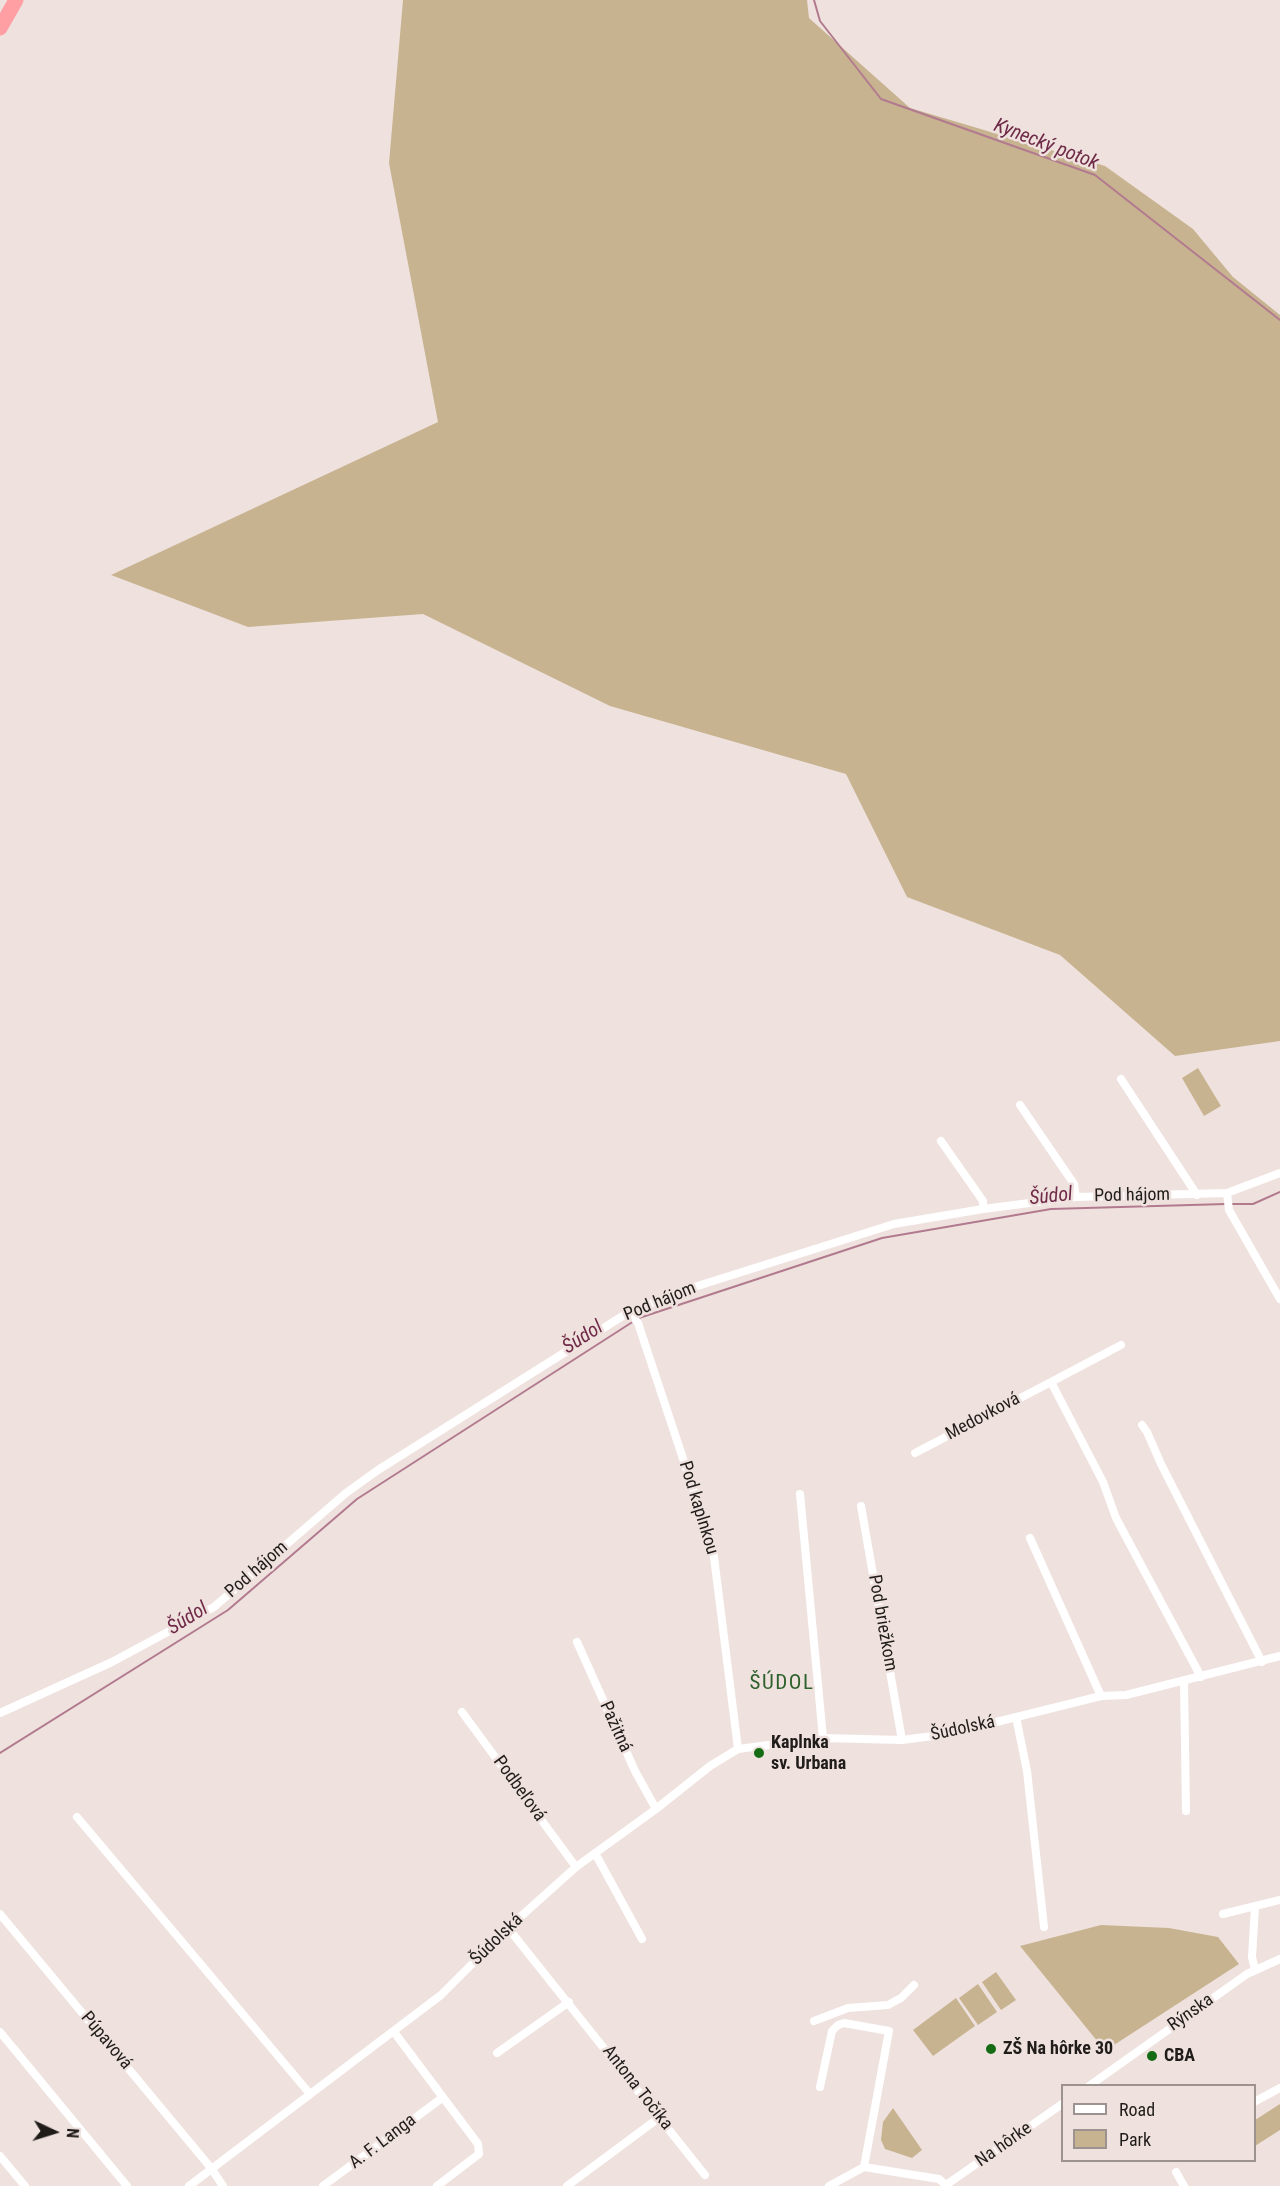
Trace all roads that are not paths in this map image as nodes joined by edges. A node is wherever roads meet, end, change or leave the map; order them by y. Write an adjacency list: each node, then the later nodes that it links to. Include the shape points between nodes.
1 (16, 0): 2 (highway)
2 (0, 28)
3 (1121, 1079): 7 (street)
4 (1020, 1105): 8 (street, via 1074,1184)
5 (941, 1141): 10 (street, via 983,1201)
6 (1280, 1173): 9 (street, Pod hájom)
7 (1197, 1195): 8 (street, Pod hájom); 9 (street, Pod hájom)
8 (1076, 1197): 10 (street, Pod hájom)
9 (1228, 1201): 11 (street)
10 (983, 1209): 12 (street, Pod hájom, via 894,1224 688,1289)
11 (1280, 1299)
12 (631, 1314): 27 (street, Pod hájom, via 378,1470 214,1607 112,1662); 31 (street, Pod kaplnkou, via 638,1323 713,1549)
13 (1121, 1345): 14 (street, Medovková)
14 (1051, 1382): 16 (street, Medovková); 23 (street, via 1103,1482 1116,1518)
15 (1142, 1425): 22 (street)
16 (915, 1453)
17 (800, 1494): 29 (street)
18 (861, 1506): 30 (street, Pod briežkom)
19 (1030, 1538): 25 (street)
20 (577, 1642): 32 (street, Pažitná)
21 (1280, 1656): 22 (street, Šúdolská)
22 (1262, 1662): 23 (street, Šúdolská)
23 (1201, 1677): 24 (street, Šúdolská)
24 (1184, 1681): 25 (street, Šúdolská, via 1126,1695); 33 (street)
25 (1101, 1696): 28 (street, Šúdolská)
26 (462, 1712): 36 (street, Podbeľová)
27 (0, 1713)
28 (1016, 1717): 30 (street, Šúdolská, via 948,1734); 41 (street, via 1027,1771)
29 (823, 1738): 30 (street, Šúdolská); 31 (street, Šúdolská)
30 (902, 1740)
31 (738, 1749): 32 (street, Šúdolská)
32 (656, 1809): 35 (street, Šúdolská)
33 (1186, 1811)
34 (77, 1817): 57 (street)
35 (595, 1853): 36 (street, Šúdolská); 43 (street)
36 (576, 1867): 42 (street, Šúdolská)
37 (1280, 1900): 38 (street)
38 (1255, 1907): 40 (street); 45 (street)
39 (0, 1914): 64 (street, Púpavová)
40 (1223, 1914)
41 (1044, 1927)
42 (508, 1928): 47 (street, Antona Točíka); 52 (street, Šúdolská, via 441,1995)
43 (642, 1939)
44 (1280, 1959): 45 (street, Rýnska)
45 (1255, 1970): 54 (street, Rýnska)
46 (914, 1985): 48 (street, via 888,2005 848,2008)
47 (569, 2002): 53 (street); 61 (street, Antona Točíka)
48 (833, 2014): 49 (street); 50 (street)
49 (814, 2021)
50 (838, 2025): 55 (street, via 832,2031); 63 (street, via 889,2031)
51 (0, 2032): 68 (street)
52 (394, 2032): 57 (street, Šúdolská); 58 (street)
53 (497, 2053)
54 (1090, 2084)
55 (820, 2087)
56 (1280, 2088): 59 (street)
57 (310, 2094): 64 (street, Šúdolská)
58 (442, 2098): 71 (street, A. F. Langa); 72 (street, via 478,2144 479,2154)
59 (1256, 2101)
60 (1061, 2105): 75 (street, Na hôrke)
61 (660, 2117): 66 (street, Antona Točíka); 73 (street)
62 (0, 2156): 67 (street)
63 (864, 2167): 74 (street); 75 (street, Na hôrke, via 939,2179)
64 (211, 2168): 69 (street, Šúdolská); 70 (street)
65 (1176, 2172): 76 (street)
66 (705, 2175)
67 (25, 2186)
68 (127, 2186)
69 (189, 2186)
70 (223, 2186)
71 (323, 2186)
72 (437, 2186)
73 (567, 2186)
74 (829, 2186)
75 (946, 2186)
76 (1184, 2186)

